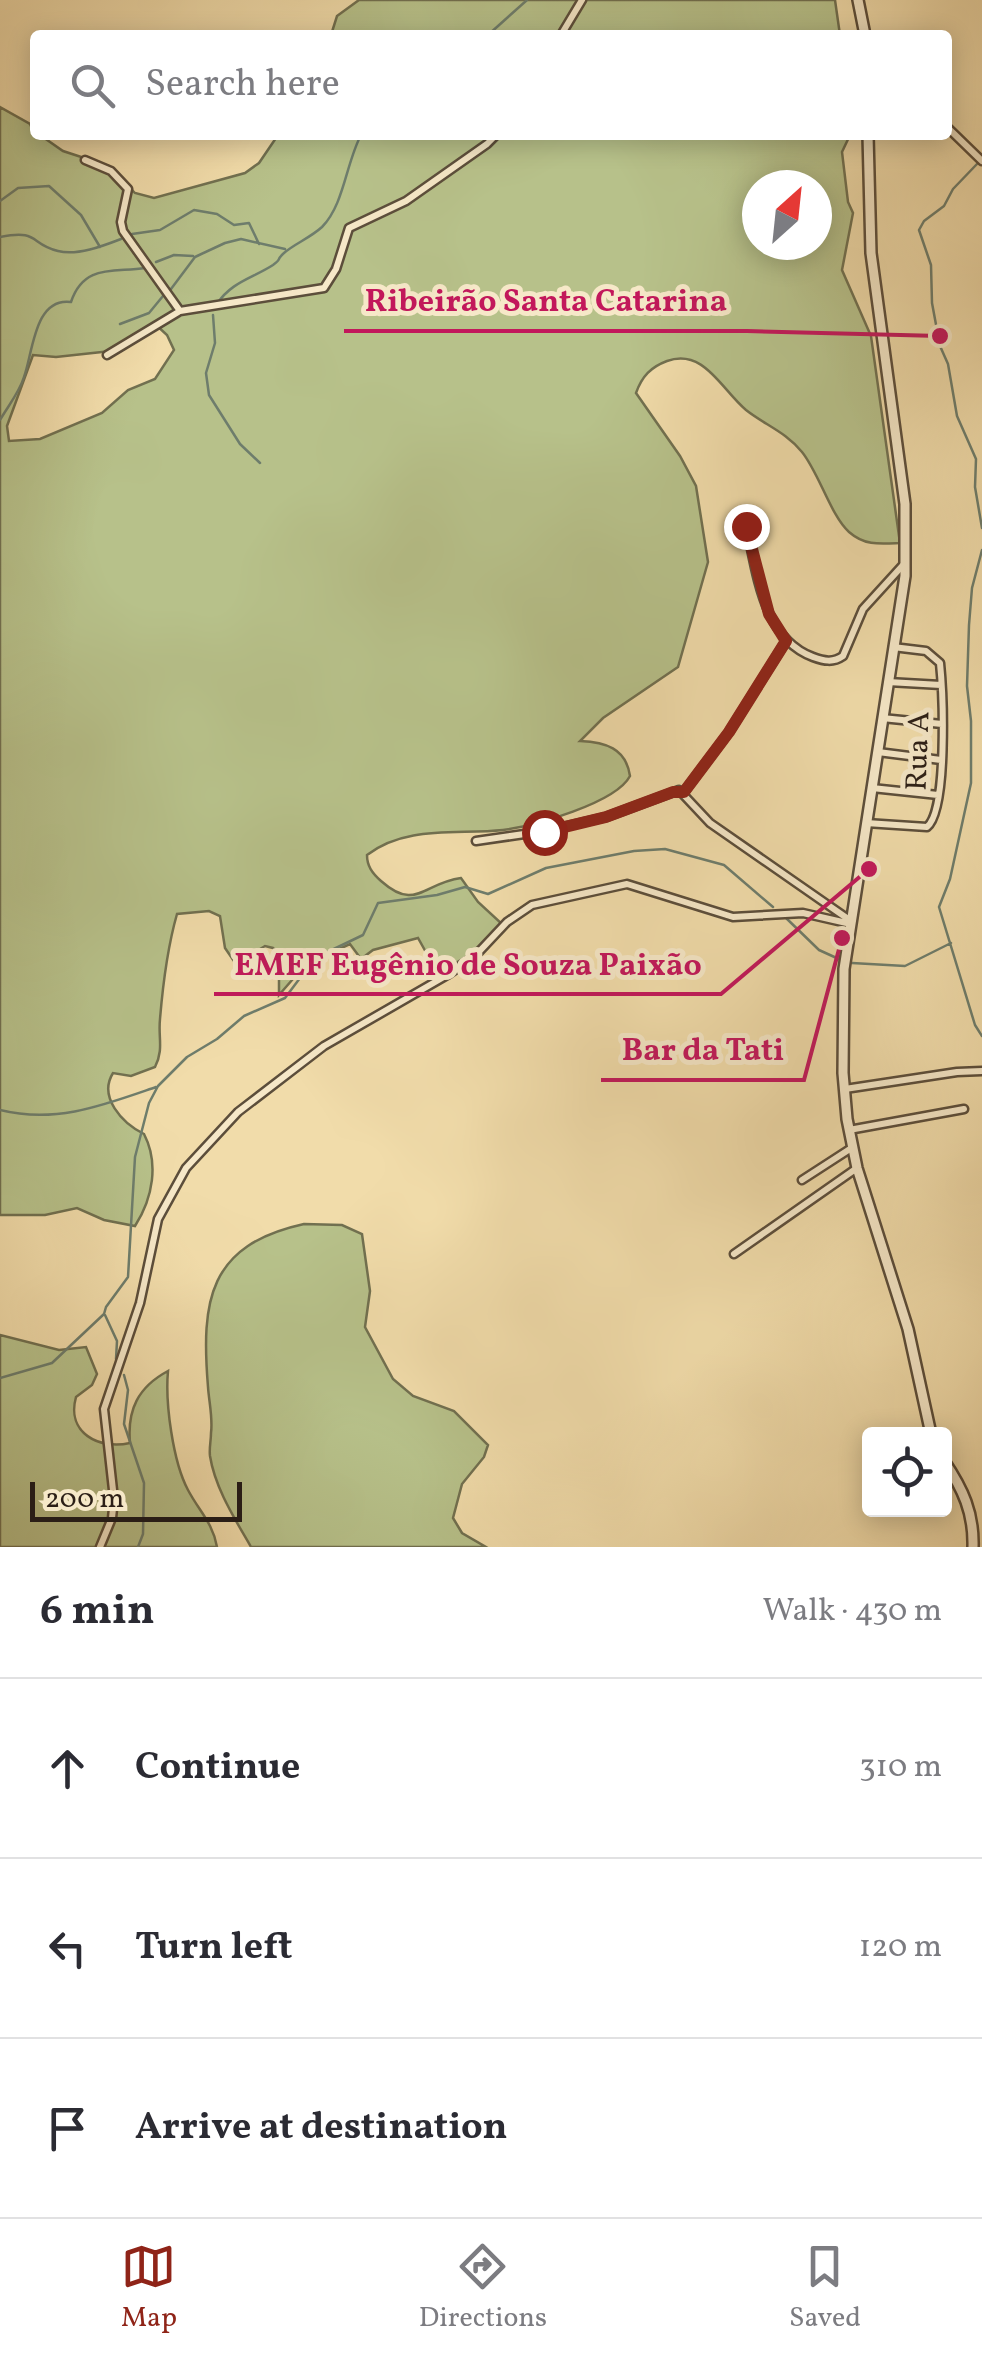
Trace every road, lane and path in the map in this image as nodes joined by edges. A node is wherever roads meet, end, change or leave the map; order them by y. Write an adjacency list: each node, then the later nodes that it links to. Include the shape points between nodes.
1 (582, 0): 3 (street)
2 (858, 0): 4 (street)
3 (564, 30)
4 (864, 30)
5 (952, 132): 9 (street)
6 (489, 140): 10 (street, via 406,201 349,228 324,288)
7 (868, 140): 13 (street, via 871,252 905,504)
8 (86, 160): 10 (street, via 128,189 123,231)
9 (982, 161)
10 (180, 310): 11 (street)
11 (108, 356)
12 (746, 526): 14 (street, via 769,614)
13 (905, 563): 14 (street, via 863,609 837,661 810,656); 15 (street)
14 (786, 641): 23 (street)
15 (894, 647): 16 (street); 17 (street, Rua A, via 932,654 940,663)
16 (888, 682): 17 (street); 18 (street)
17 (941, 685): 19 (street, Rua A)
18 (882, 718): 19 (street); 20 (street)
19 (942, 724): 21 (street, Rua A)
20 (877, 752): 21 (street); 22 (street)
21 (941, 760): 24 (street, Rua A)
22 (872, 788): 24 (street); 25 (street)
23 (684, 792): 26 (street, via 576,824); 27 (street, via 710,823)
24 (938, 795): 25 (street, Rua A, via 937,814 927,828)
25 (866, 823): 27 (street)
26 (476, 840)
27 (851, 922): 29 (street, via 842,1010); 38 (street, via 803,912 732,917 627,884 532,905 475,956 324,1046 238,1112 186,1168 158,1218 140,1303 104,1409 114,1498)
28 (982, 1072): 29 (street)
29 (844, 1089): 31 (street)
30 (964, 1109): 31 (street)
31 (850, 1130): 32 (street)
32 (853, 1147): 33 (street); 34 (street)
33 (857, 1168): 35 (street); 36 (street, via 908,1329)
34 (802, 1180)
35 (734, 1254)
36 (929, 1427)
37 (952, 1475): 39 (street, via 968,1502)
38 (100, 1547)
39 (973, 1547)

